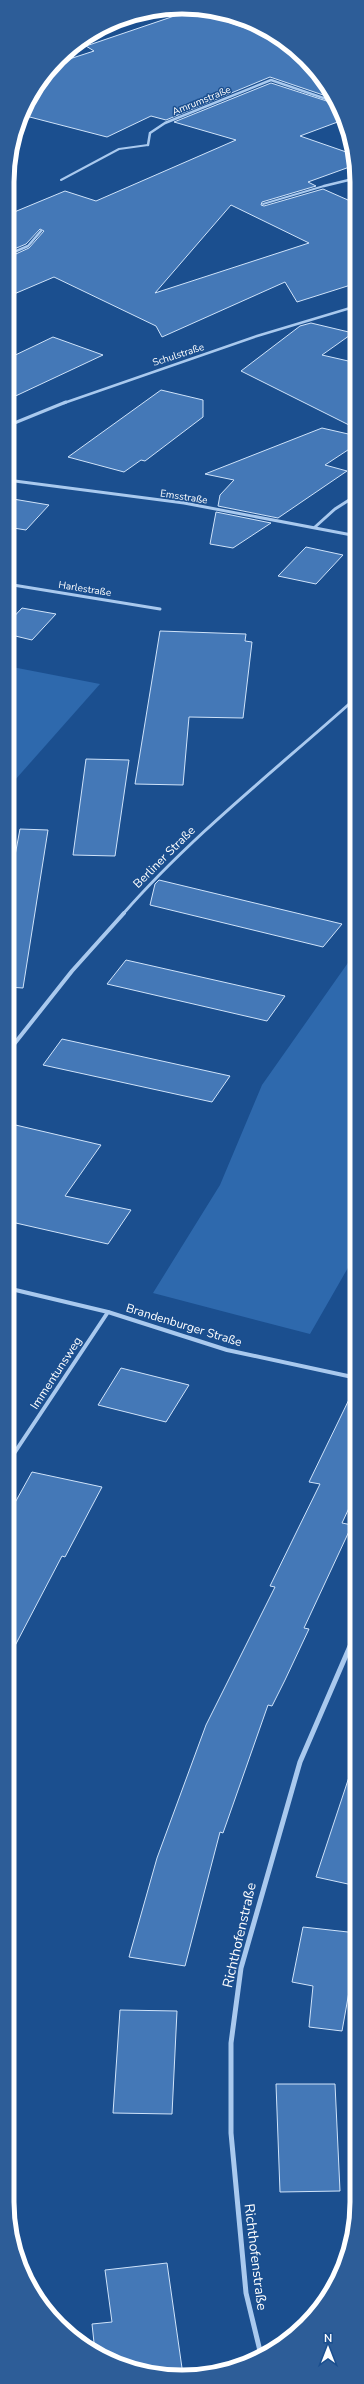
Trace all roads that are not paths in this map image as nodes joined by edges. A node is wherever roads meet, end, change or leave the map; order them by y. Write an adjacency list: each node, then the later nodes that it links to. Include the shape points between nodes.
1 (328, 100): 2 (street, Amrumstraße, via 271,80 165,123 150,134)
2 (148, 145): 3 (lane, via 119,149)
3 (61, 180)
4 (350, 180): 5 (street)
5 (324, 186): 6 (lane)
6 (263, 204)
7 (41, 231): 8 (street, via 28,246)
8 (14, 252)
9 (350, 308): 10 (street, Schulstraße, via 304,320 137,376)
10 (14, 423)
11 (14, 481): 13 (street, Emsstraße, via 184,503)
12 (350, 499): 13 (street)
13 (315, 527): 14 (street, Emsstraße)
14 (350, 534)
15 (14, 585): 16 (street, Harlestraße)
16 (160, 609)
17 (350, 703): 18 (street, Berliner Straße, via 196,837 72,971)
18 (14, 1044)
19 (14, 1290): 20 (street, Brandenburger Straße)
20 (108, 1312): 21 (street, Brandenburger Straße, via 227,1350); 22 (street, Immentunsweg)
21 (350, 1376)
22 (14, 1453)
23 (350, 1646): 24 (street, Richthofenstraße, via 300,1762 270,1862 241,1968 231,2043 231,2133 246,2294)
24 (260, 2351)

